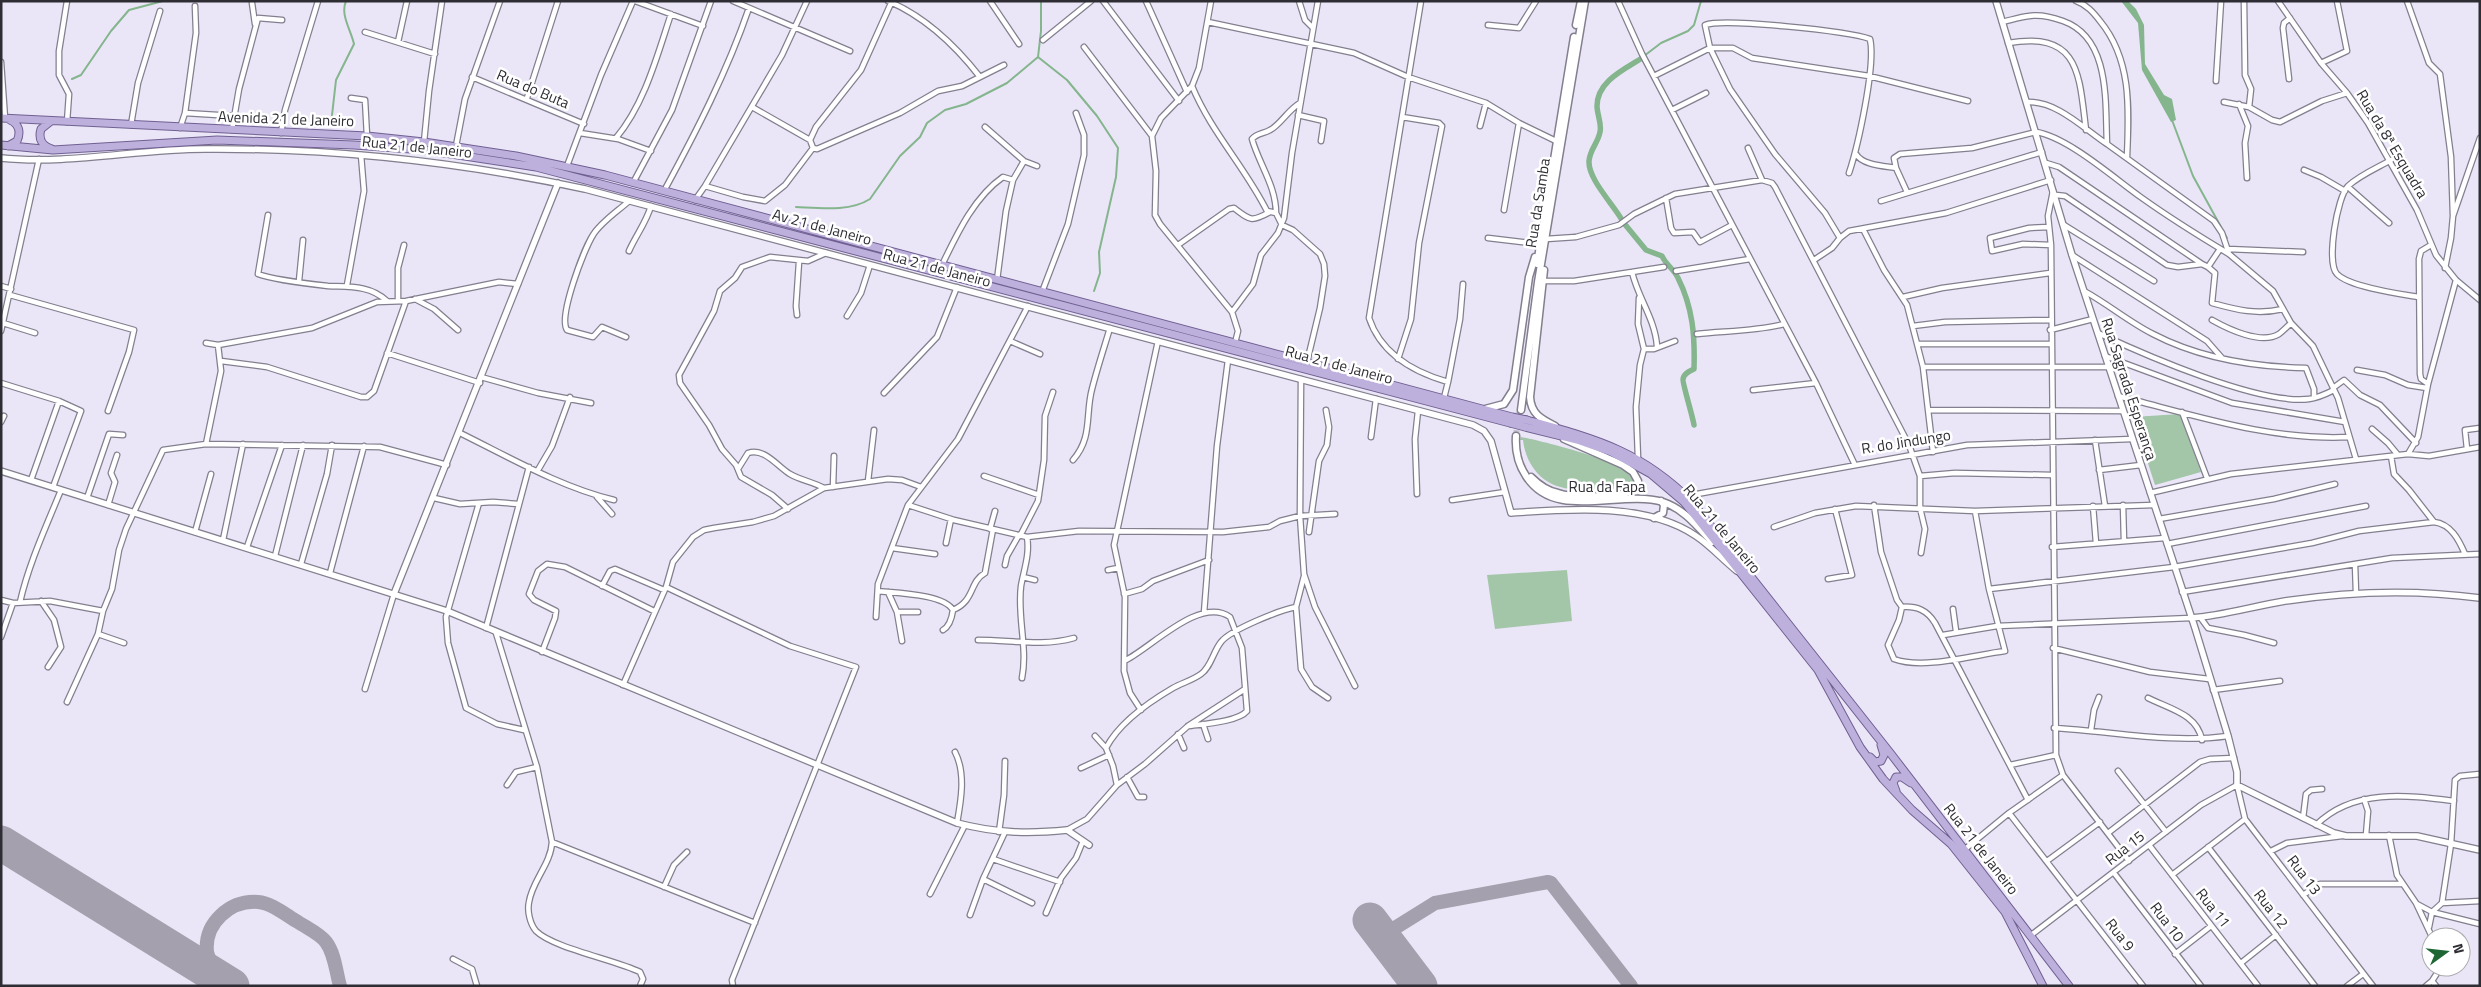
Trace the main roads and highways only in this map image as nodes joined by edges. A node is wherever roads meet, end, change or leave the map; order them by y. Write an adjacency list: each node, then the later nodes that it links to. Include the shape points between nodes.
1 (1580, 1): 9 (main road, Rua da Samba)
2 (1585, 1): 9 (main road, Rua da Samba)
3 (5, 119): 4 (main road, Avenida 21 de Janeiro); 5 (main road, via 16,123 20,132 17,141)
4 (51, 121): 6 (main road, via 41,129 40,138); 7 (main road, Avenida 21 de Janeiro, via 367,136 456,146)
5 (3, 146): 6 (main road, Avenida 21 de Janeiro)
6 (52, 150): 8 (main road, Avenida 21 de Janeiro, via 216,140 334,144 434,151 554,171)
7 (567, 166): 11 (main road, Rua 21 de Janeiro)
8 (611, 186): 10 (main road, Av 21 de Janeiro)
9 (1545, 229): 11 (main road, via 1529,277 1513,390 1504,404); 12 (main road, Rua da Samba); 15 (main road, via 1530,403 1538,417)
10 (1084, 311): 13 (main road, Rua 21 de Janeiro)
11 (1485, 409): 13 (main road, Rua 21 de Janeiro)
12 (1520, 410)
13 (1511, 420): 14 (main road, Rua 21 de Janeiro, bridge)
14 (1526, 423): 15 (main road); 16 (main road, Rua 21 de Janeiro)
15 (1566, 431): 20 (main road, Rua 21 de Janeiro, via 1599,440 1638,458 1686,496)
16 (1554, 435): 17 (main road, Rua da Fapa, via 1628,468 1638,480 1636,489 1631,492 1588,496 1552,491 1527,472 1520,457 1518,436 1516,454 1522,471 1534,486 1548,495 1575,501); 19 (main road, Rua 21 de Janeiro, via 1611,452 1651,474 1684,502)
17 (1661, 501): 18 (main road, via 1663,513); 19 (main road, Rua da Fapa, via 1686,514)
18 (1654, 518)
19 (1741, 572): 21 (main road, Rua 21 de Janeiro, via 1818,670)
20 (1863, 719): 21 (main road, via 1883,750 1882,761 1872,760); 22 (main road, Rua 21 de Janeiro)
21 (1850, 730): 23 (main road, Rua 21 de Janeiro, via 1871,764)
22 (1922, 794): 23 (main road, via 1905,778 1896,777 1894,787); 25 (main road, Rua 21 de Janeiro)
23 (1905, 804): 24 (main road, Rua 21 de Janeiro, via 1951,844 1991,894 2012,924)
24 (2042, 986)
25 (2068, 986)

